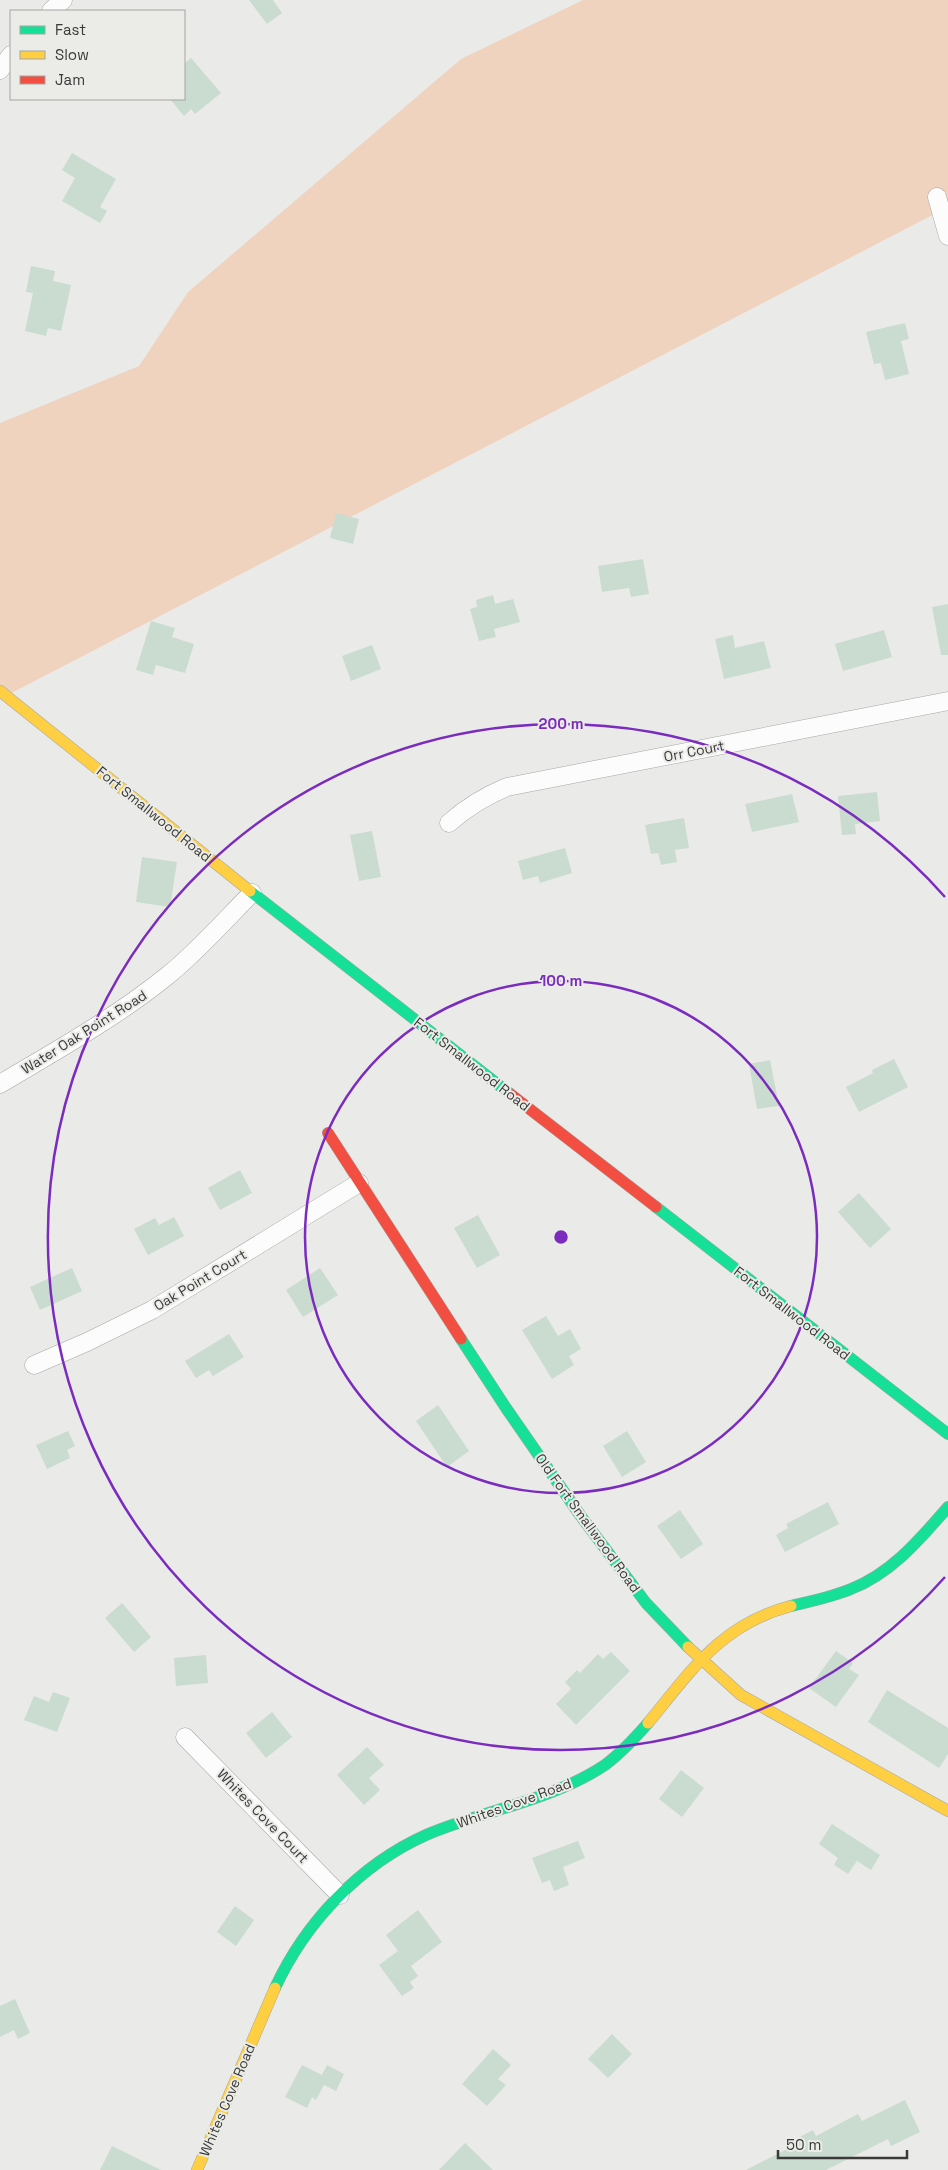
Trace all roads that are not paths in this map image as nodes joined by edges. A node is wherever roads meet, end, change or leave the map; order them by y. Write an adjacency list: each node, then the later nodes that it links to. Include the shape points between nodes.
1 (10, 56): 2 (street)
2 (0, 70)
3 (937, 197): 4 (street)
4 (948, 236)
5 (0, 690): 8 (street, Fort Smallwood Road)
6 (948, 701): 7 (street, Orr Court, via 507,787 468,807)
7 (449, 823)
8 (252, 893): 9 (street, Water Oak Point Road, via 169,975 143,995 79,1038); 13 (street, Fort Smallwood Road)
9 (0, 1084)
10 (328, 1133): 11 (street, Old Fort Smallwood Road)
11 (359, 1183): 12 (street, Oak Point Court, via 152,1310); 15 (street, Old Fort Smallwood Road, via 580,1516 646,1603)
12 (34, 1365)
13 (948, 1434)
14 (948, 1507): 15 (street, Whites Cove Road, via 890,1569 852,1589 771,1610 754,1618 719,1642)
15 (700, 1660): 17 (street, Old Fort Smallwood Road, via 742,1695); 18 (street, Whites Cove Road, via 622,1752 604,1765 560,1788 426,1836 399,1849)
16 (185, 1736): 18 (street, Whites Cove Court)
17 (948, 1811)
18 (340, 1894): 19 (street, Whites Cove Road, via 298,1945 282,1973)
19 (198, 2170)

